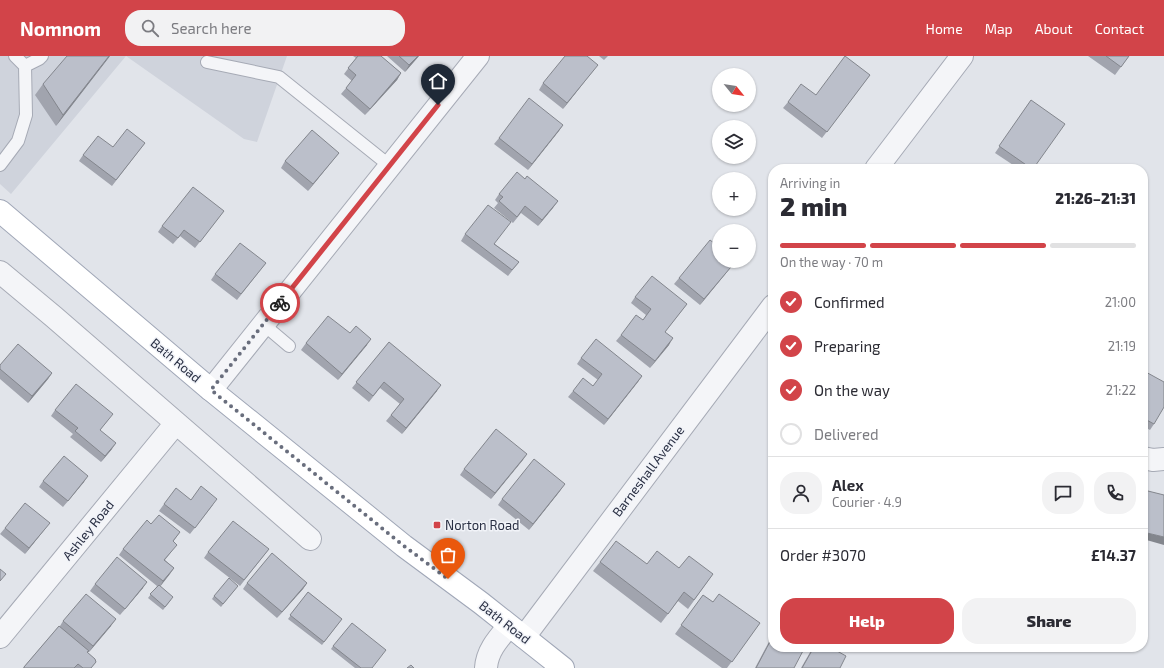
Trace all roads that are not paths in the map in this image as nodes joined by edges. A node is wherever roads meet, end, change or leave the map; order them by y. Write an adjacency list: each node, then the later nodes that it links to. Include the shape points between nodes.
1 (15, 56): 6 (lane)
2 (42, 56): 6 (lane)
3 (478, 56): 9 (street)
4 (962, 56): 7 (street)
5 (207, 62): 9 (lane, via 279,77)
6 (25, 66): 8 (lane, via 26,116 18,141)
7 (880, 164)
8 (0, 166)
9 (390, 166): 13 (street)
10 (0, 211): 15 (main road, Bath Road)
11 (0, 272): 16 (street)
12 (768, 312): 18 (street, Barneshall Avenue)
13 (263, 324): 14 (lane); 15 (street)
14 (289, 346)
15 (211, 390): 18 (main road, Bath Road, via 404,546)
16 (176, 423): 17 (street); 19 (street, Ashley Road)
17 (310, 539)
18 (516, 631): 20 (street, via 494,644); 21 (main road, Bath Road)
19 (0, 637)
20 (486, 668)
21 (563, 668)

